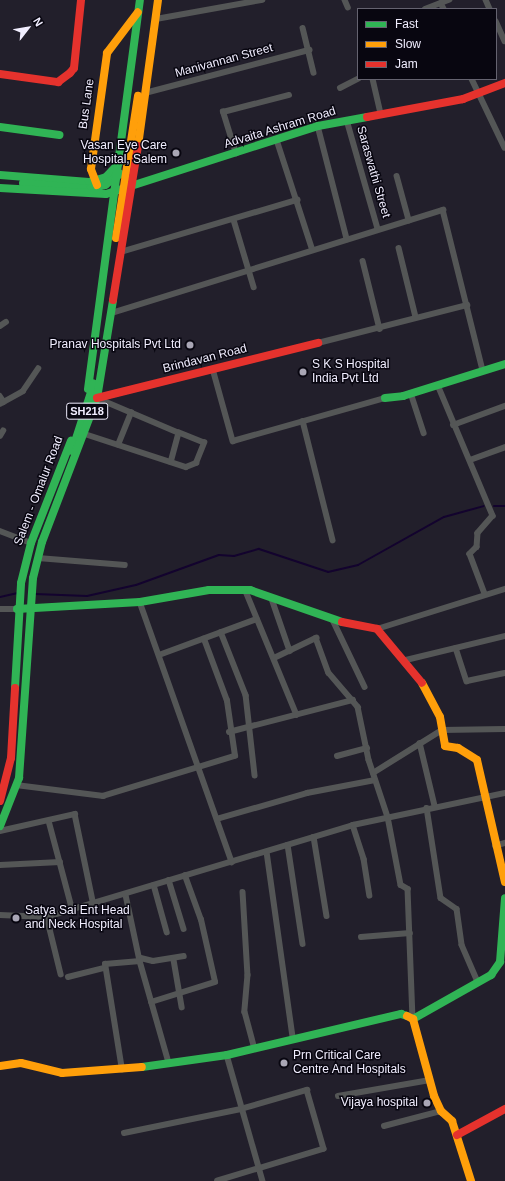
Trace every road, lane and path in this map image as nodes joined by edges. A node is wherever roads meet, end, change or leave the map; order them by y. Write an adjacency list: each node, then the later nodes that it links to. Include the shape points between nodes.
1 (81, 0): 21 (main road, Bus Lane, via 74,68 58,82)
2 (135, 0): 44 (main road, SH218, via 116,154)
3 (140, 0): 14 (main road)
4 (146, 0): 39 (main road, via 126,144 114,170 89,182)
5 (153, 0): 37 (main road, SH218)
6 (158, 0): 15 (main road)
7 (262, 0): 15 (street)
8 (345, 0): 11 (street)
9 (449, 0): 10 (street)
10 (441, 3): 12 (street); 13 (street)
11 (348, 7)
12 (428, 8)
13 (444, 8)
14 (139, 12): 44 (main road); 45 (main road, Bus Lane, via 107,53 104,68 91,169)
15 (156, 19): 27 (main road)
16 (497, 23): 18 (street)
17 (302, 28): 19 (street)
18 (505, 41)
19 (309, 50): 20 (street); 27 (street, Manivannan Street)
20 (314, 73)
21 (0, 74)
22 (357, 80): 26 (street)
23 (373, 80): 30 (street)
24 (472, 80): 28 (street)
25 (505, 83): 28 (main road, Advaita Ashram Road)
26 (340, 88)
27 (145, 93): 42 (main road)
28 (478, 94): 30 (main road, Advaita Ashram Road); 36 (street)
29 (289, 95): 38 (street, via 224,112)
30 (380, 113): 31 (main road, Advaita Ashram Road)
31 (346, 120): 32 (main road, Advaita Ashram Road); 49 (street, Saraswathi Street)
32 (318, 126): 35 (main road, Advaita Ashram Road); 50 (street)
33 (0, 127): 34 (main road)
34 (59, 135)
35 (277, 140): 38 (main road, Advaita Ashram Road); 46 (street)
36 (505, 148)
37 (131, 151): 41 (main road, via 118,176 96,188); 133 (main road, SH218, via 88,407 31,562 26,596 17,756)
38 (236, 154): 42 (main road, Advaita Ashram Road)
39 (0, 174)
40 (397, 176): 48 (street)
41 (0, 181)
42 (133, 184): 44 (main road, Advaita Ashram Road); 53 (main road)
43 (0, 188): 45 (main road, via 84,196)
44 (116, 193): 45 (main road, Bus Lane); 70 (main road, Salem - Omalur Road / SH218)
45 (106, 194)
46 (297, 200): 47 (street); 51 (street)
47 (234, 220): 53 (street); 55 (street)
48 (409, 220): 49 (street); 57 (street, via 443,210)
49 (378, 229): 50 (street)
50 (347, 239): 51 (street)
51 (312, 248): 55 (street)
52 (399, 248): 59 (street)
53 (120, 253): 58 (main road)
54 (363, 261): 62 (street)
55 (249, 269): 56 (street); 58 (street)
56 (254, 287)
57 (467, 305): 59 (street); 67 (street)
58 (112, 313): 72 (main road)
59 (416, 317): 62 (street)
60 (6, 322): 61 (street)
61 (0, 326)
62 (380, 329): 63 (street)
63 (318, 343): 66 (main road, Brindavan Road)
64 (505, 364): 67 (main road)
65 (38, 369): 74 (street, via 23,391)
66 (213, 369): 72 (main road, Brindavan Road); 77 (street, via 233,441)
67 (484, 371): 68 (main road)
68 (438, 385): 69 (main road); 78 (street)
69 (412, 393): 73 (main road); 80 (street)
70 (88, 394): 72 (street); 88 (main road, Salem - Omalur Road / SH218)
71 (0, 396): 74 (street)
72 (97, 398): 76 (street); 81 (main road)
73 (385, 398): 77 (street)
74 (2, 403)
75 (505, 406): 78 (street)
76 (131, 413): 79 (street); 82 (street)
77 (303, 421): 87 (street)
78 (453, 424): 84 (street)
79 (179, 432): 85 (street); 85 (street, via 204,443 196,463 186,468)
80 (424, 433)
81 (86, 434): 82 (street); 89 (main road)
82 (118, 445): 85 (street)
83 (505, 447): 84 (street)
84 (470, 460): 93 (street, via 493,516 478,533 477,547 470,554)
85 (171, 462)
86 (0, 531): 88 (street)
87 (333, 540)
88 (31, 543): 98 (main road, Salem - Omalur Road / SH218)
89 (38, 558): 90 (street); 96 (main road)
90 (125, 565)
91 (245, 589): 94 (main road); 95 (main road, via 209,590); 99 (street)
92 (505, 589): 93 (street)
93 (485, 594): 101 (street)
94 (272, 599): 100 (main road); 106 (street)
95 (140, 602): 96 (main road); 107 (street)
96 (30, 608): 98 (main road); 126 (main road)
97 (0, 609): 98 (street)
98 (18, 609): 121 (main road, Salem - Omalur Road / SH218)
99 (257, 619): 102 (street); 108 (street)
100 (333, 620): 101 (main road); 111 (street)
101 (377, 629): 109 (main road)
102 (221, 632): 104 (street); 114 (street, via 246,695)
103 (505, 636): 105 (street)
104 (204, 639): 107 (street); 117 (street, via 226,701)
105 (456, 648): 109 (street); 110 (street, via 467,681)
106 (290, 651): 108 (street); 112 (street, via 316,638 329,673)
107 (159, 655): 122 (street)
108 (274, 658): 113 (street)
109 (406, 660): 116 (main road, via 417,673 440,717)
110 (504, 673)
111 (365, 687)
112 (353, 700): 113 (street); 119 (street, via 364,726)
113 (297, 715): 114 (street)
114 (252, 728): 117 (street); 124 (street)
115 (505, 729): 116 (street)
116 (442, 730): 118 (street); 129 (main road, via 445,746 458,748 477,760)
117 (229, 732): 122 (street, via 235,756)
118 (420, 743): 123 (street); 131 (street)
119 (367, 748): 120 (street); 123 (street)
120 (337, 756)
121 (11, 758): 127 (main road); 130 (main road, SH218)
122 (198, 766): 126 (street, via 103,796); 135 (street)
123 (373, 773): 125 (street)
124 (255, 775)
125 (375, 780): 134 (street); 135 (street, via 307,793)
126 (16, 786): 138 (main road)
127 (0, 787)
128 (505, 793): 129 (street)
129 (485, 795): 131 (street); 143 (main road)
130 (0, 801)
131 (435, 806): 132 (street)
132 (427, 808): 134 (street); 173 (street, via 441,898 456,909 462,944)
133 (0, 814)
134 (388, 817): 137 (street); 164 (street, via 401,884 408,889)
135 (217, 819): 146 (street)
136 (49, 821): 139 (street); 145 (street); 156 (street, via 75,814)
137 (353, 825): 140 (street); 154 (street, via 364,859)
138 (0, 826)
139 (0, 831)
140 (314, 837): 142 (street); 159 (street)
141 (505, 843): 143 (street)
142 (288, 845): 144 (street); 166 (street)
143 (495, 846): 150 (main road)
144 (267, 852): 146 (street); 178 (street)
145 (60, 862): 147 (street); 157 (street)
146 (232, 862): 148 (street)
147 (0, 865)
148 (185, 876): 149 (street); 174 (street, via 201,920 215,982)
149 (169, 880): 151 (street); 162 (street)
150 (505, 882)
151 (154, 885): 153 (street); 163 (street)
152 (243, 892): 179 (street, via 248,975 245,1012)
153 (126, 895): 156 (street); 168 (street)
154 (370, 896)
155 (505, 898): 161 (main road)
156 (94, 906): 157 (street)
157 (73, 911): 160 (street)
158 (0, 915): 160 (street)
159 (327, 916)
160 (47, 918): 171 (street)
161 (504, 927): 173 (main road, via 500,962 491,975)
162 (184, 929)
163 (167, 932)
164 (410, 933): 165 (street); 177 (street)
165 (361, 937)
166 (303, 944)
167 (184, 956): 169 (street)
168 (140, 960): 169 (street); 170 (street, via 105,964); 175 (street)
169 (174, 960): 174 (street)
170 (105, 968): 172 (street); 183 (street)
171 (61, 974)
172 (68, 977)
173 (478, 982): 177 (main road)
174 (180, 995): 175 (street); 176 (street)
175 (150, 1002): 181 (street)
176 (182, 1007)
177 (414, 1019): 178 (main road, via 401,1014); 184 (main road)
178 (293, 1038): 179 (main road)
179 (255, 1049): 180 (main road)
180 (227, 1055): 181 (main road); 186 (street)
181 (169, 1063): 183 (main road)
182 (0, 1066): 183 (main road, via 21,1063 62,1072)
183 (122, 1070)
184 (430, 1080): 185 (street); 188 (main road)
185 (338, 1096)
186 (241, 1109): 190 (street); 192 (street); 192 (street, via 307,1090 324,1149)
187 (505, 1109): 191 (main road)
188 (441, 1111): 189 (street); 191 (main road, via 452,1121)
189 (384, 1126)
190 (124, 1133)
191 (457, 1135): 195 (main road)
192 (259, 1168): 193 (street); 194 (street)
193 (218, 1181)
194 (263, 1181)
195 (471, 1181)

